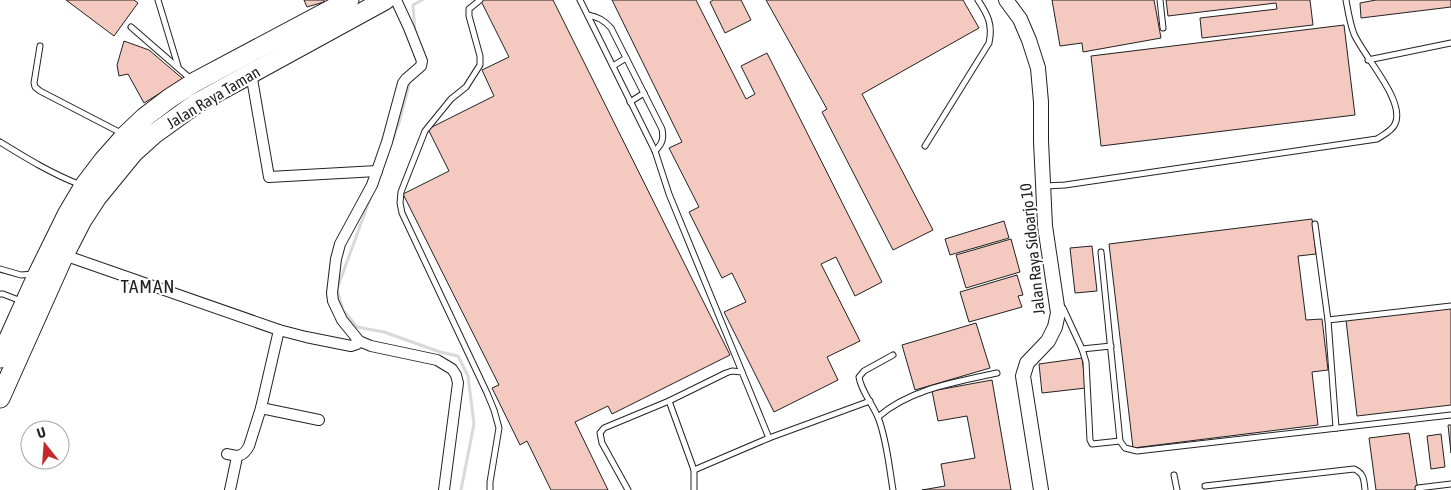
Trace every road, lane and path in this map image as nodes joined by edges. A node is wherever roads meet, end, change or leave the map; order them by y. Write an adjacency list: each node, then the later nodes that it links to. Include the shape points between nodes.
1 (158, 0): 19 (lane)
2 (349, 0): 21 (highway, Jalan Raya Taman)
3 (384, 0): 20 (highway, Jalan Raya Taman)
4 (396, 0): 28 (street, via 422,61 421,66 403,83)
5 (480, 0): 66 (lane, via 469,9 480,65 466,87 451,99 425,131 401,192 400,203 494,410 499,428)
6 (580, 0): 11 (lane)
7 (978, 0): 26 (lane, via 991,26 989,43)
8 (1006, 0): 30 (street, Jalan Raya Sidoarjo 10, via 1020,19 1038,68)
9 (1160, 0): 13 (lane)
10 (1346, 0): 17 (lane, via 1354,34)
11 (588, 15): 16 (lane, via 606,22); 18 (lane)
12 (131, 27): 19 (lane)
13 (1163, 28)
14 (1451, 43): 17 (lane)
15 (40, 46): 24 (lane, via 35,87)
16 (626, 58): 18 (lane); 22 (lane)
17 (1368, 60): 30 (lane, via 1394,100 1398,115 1394,126 1377,139)
18 (613, 66): 23 (lane)
19 (178, 67): 21 (lane)
20 (252, 73): 28 (street, via 270,177); 33 (highway, Jalan Raya Taman, via 179,115 133,153 97,197)
21 (194, 82): 24 (highway, Jalan Raya Taman, via 145,117)
22 (644, 93): 23 (lane); 27 (lane, via 664,138)
23 (630, 102): 27 (lane)
24 (126, 135): 29 (highway, Jalan Raya Taman)
25 (0, 142): 29 (lane, via 34,163)
26 (925, 146)
27 (655, 151): 47 (lane, via 669,194)
28 (377, 171): 42 (street, via 340,244 332,284 333,301 339,314)
29 (84, 186): 35 (highway, Jalan Raya Taman)
30 (1042, 186): 36 (street, Jalan Raya Sidoarjo 10)
31 (1315, 224): 40 (lane)
32 (1101, 252): 43 (lane)
33 (64, 255): 41 (street); 49 (highway, Jalan Raya Taman)
34 (0, 269): 35 (lane, via 21,275)
35 (38, 274): 38 (highway, Jalan Raya Taman)
36 (1056, 292): 45 (lane); 70 (street, Jalan Raya Sidoarjo 10, via 1056,327 1048,341 1027,363 1022,376)
37 (0, 294): 38 (lane)
38 (24, 303): 44 (highway, Jalan Raya Taman)
39 (1451, 306): 40 (lane)
40 (1328, 320): 56 (lane)
41 (279, 330): 42 (street, via 351,346); 52 (street)
42 (359, 340): 65 (street, via 371,346 438,360 456,375 458,383)
43 (1111, 346): 45 (lane); 58 (lane)
44 (2, 347)
45 (1082, 349): 58 (lane, via 1086,362 1090,442)
46 (893, 355): 51 (lane, via 864,371 860,377 860,384)
47 (742, 372): 50 (lane, via 726,373); 57 (lane)
48 (997, 373): 54 (lane, via 919,393)
49 (0, 398)
50 (669, 401): 59 (lane); 67 (lane, via 604,428 600,433 602,444)
51 (870, 401): 54 (lane); 57 (lane)
52 (261, 408): 55 (street); 64 (street, via 249,446 242,455 232,456)
53 (1451, 415): 56 (lane)
54 (878, 417): 69 (lane)
55 (319, 420)
56 (1336, 428): 58 (lane, via 1137,451 1125,448)
57 (769, 438): 59 (lane)
58 (1120, 441)
59 (694, 470): 68 (lane)
60 (1174, 474): 71 (lane)
61 (1451, 484): 63 (lane)
62 (1205, 486): 72 (lane, via 1354,469 1363,475)
63 (1418, 488)
64 (230, 490)
65 (444, 490)
66 (490, 490)
67 (628, 490)
68 (694, 490)
69 (893, 490)
70 (1041, 490)
71 (1177, 490)
72 (1366, 490)

